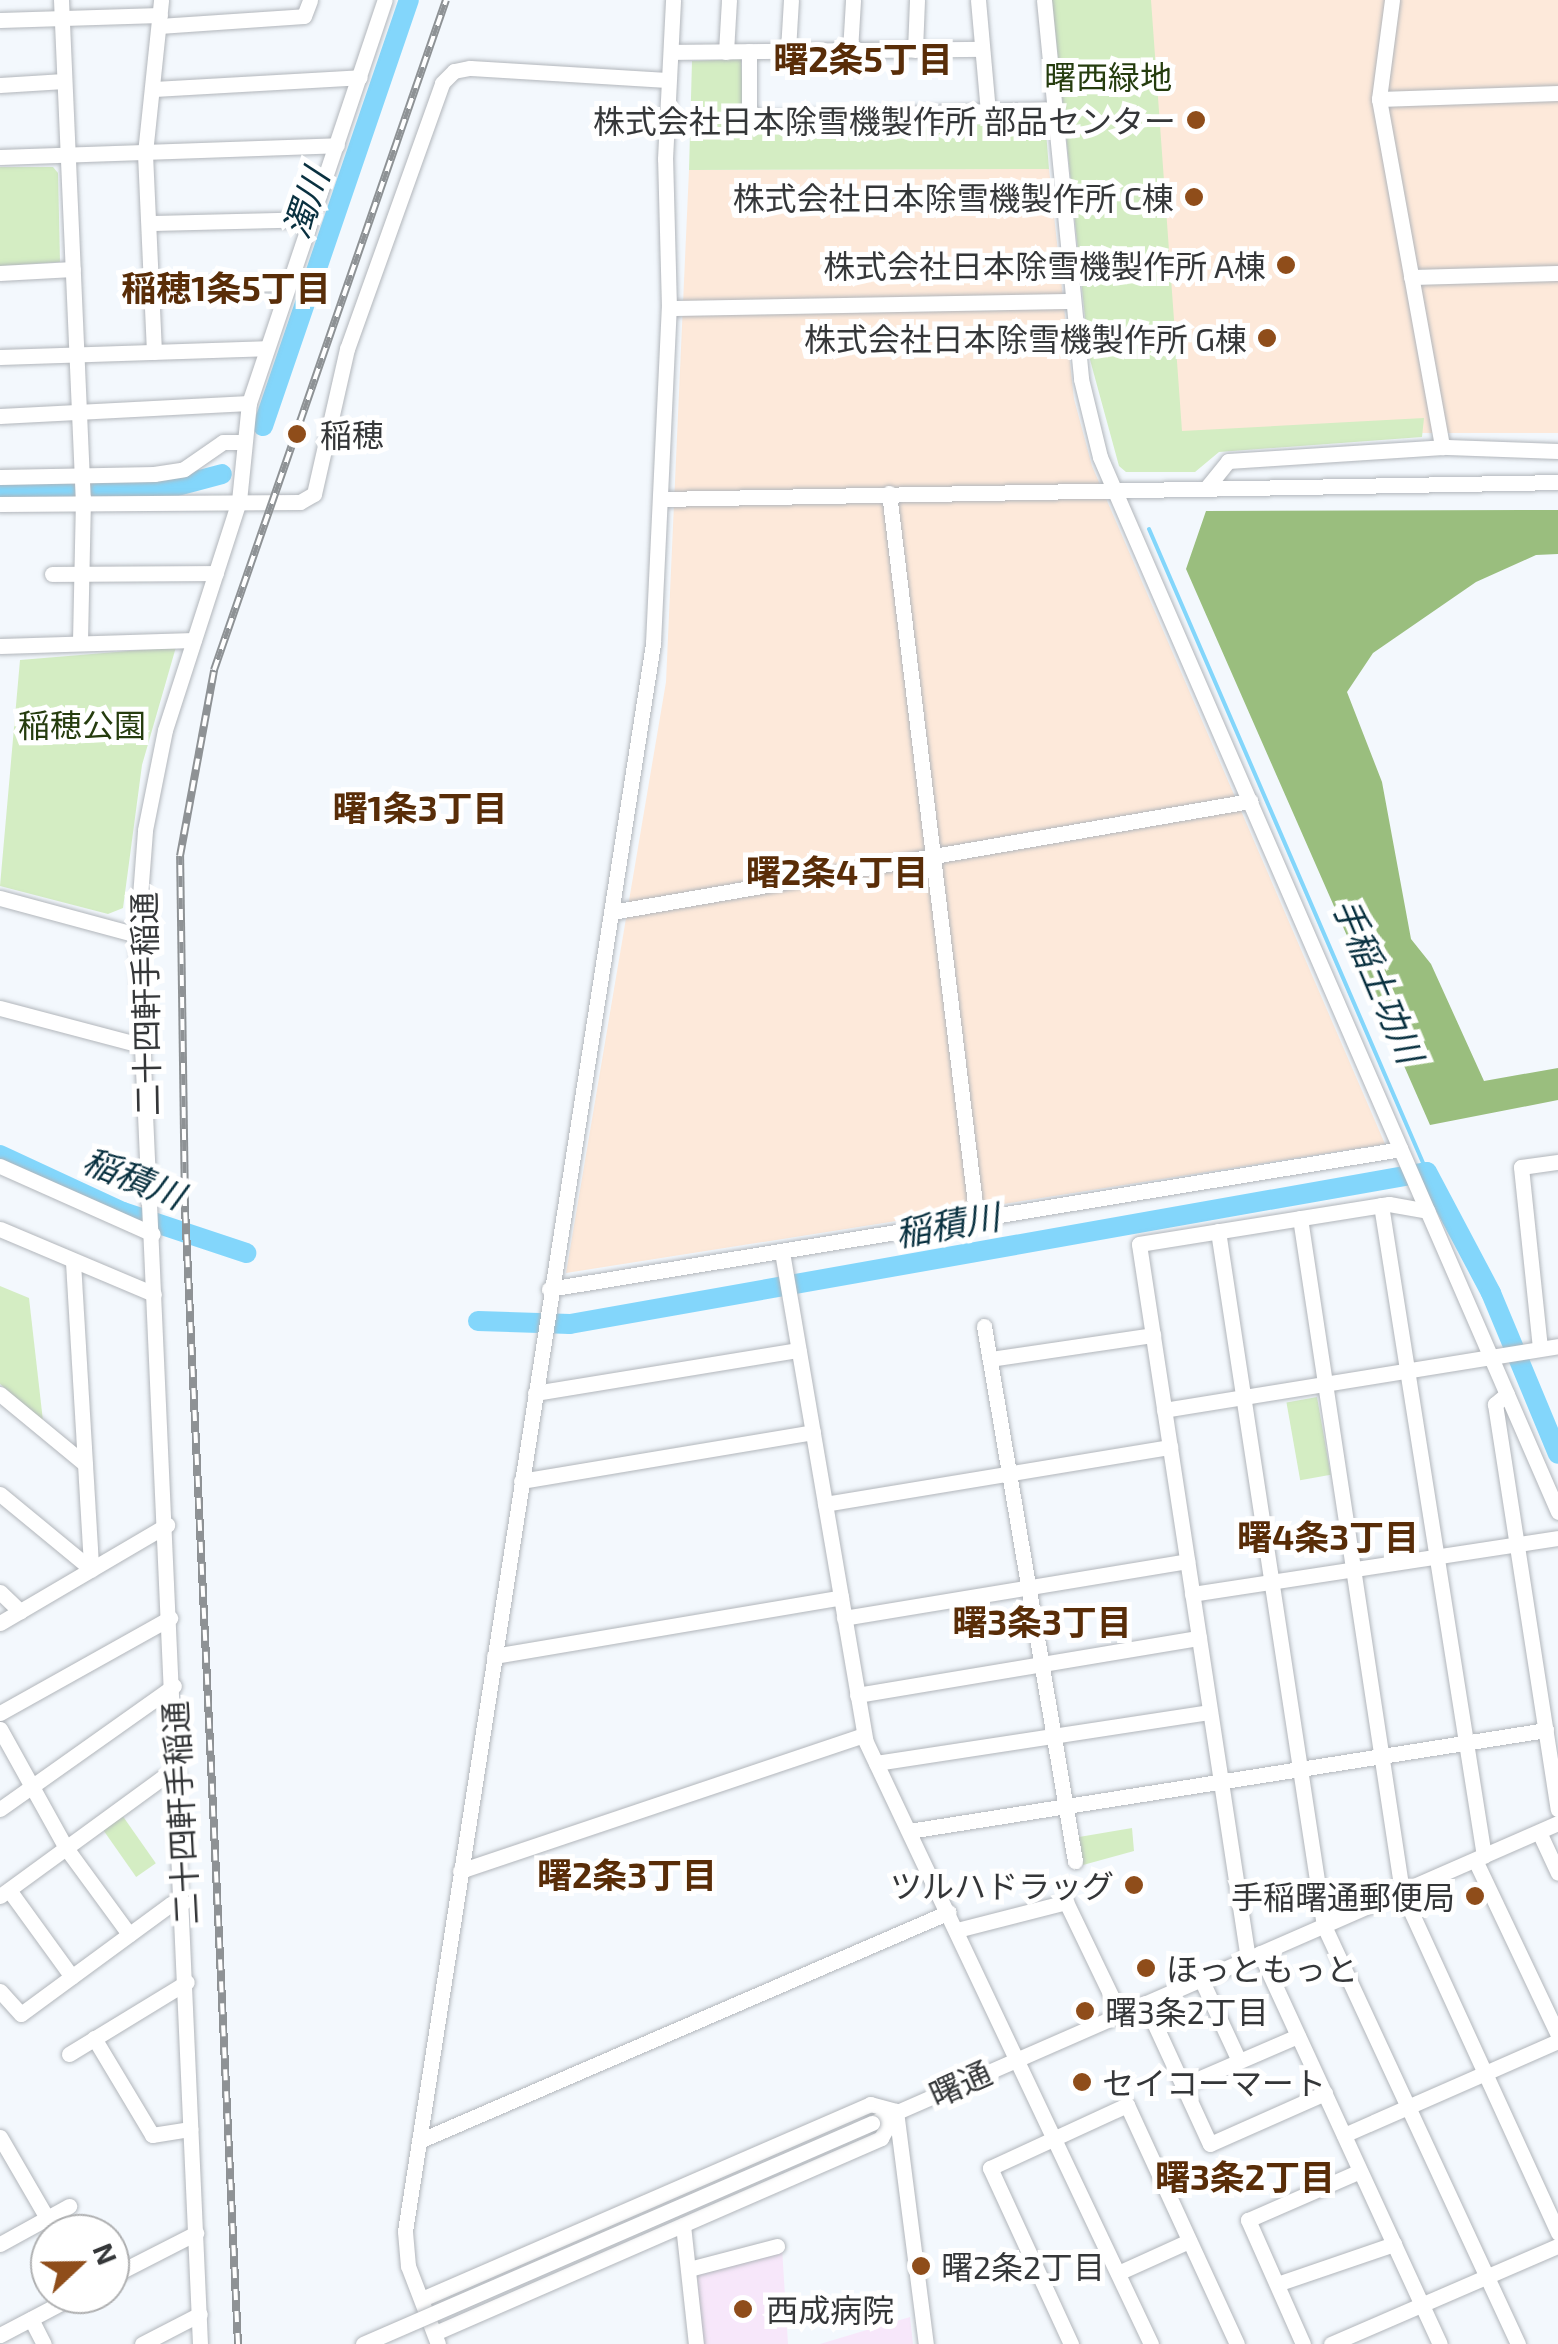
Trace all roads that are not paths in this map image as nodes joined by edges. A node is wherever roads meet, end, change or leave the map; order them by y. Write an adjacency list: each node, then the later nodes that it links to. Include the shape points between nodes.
1 (61, 0): 14 (street)
2 (248, 0): 16 (street)
3 (310, 0): 16 (street, via 304,16)
4 (385, 0): 24 (street, 二十四軒手稲通)
5 (673, 0): 21 (street)
6 (729, 0): 22 (street)
7 (790, 0): 18 (street)
8 (853, 0): 19 (street)
9 (917, 0): 20 (street)
10 (978, 0): 17 (street)
11 (1044, 0): 31 (street)
12 (1392, 0): 30 (street)
13 (160, 14): 14 (street); 16 (street); 28 (street)
14 (62, 18): 15 (street); 26 (street)
15 (0, 20)
16 (244, 20)
17 (982, 49): 20 (street); 32 (street)
18 (788, 50): 19 (street); 23 (street)
19 (850, 50): 20 (street)
20 (915, 50)
21 (671, 52): 22 (street); 25 (street)
22 (726, 52): 23 (street)
23 (749, 52): 32 (street, via 750,110 758,118)
24 (360, 77): 28 (street); 33 (street, 二十四軒手稲通)
25 (668, 80): 46 (street); 64 (street, via 454,71 442,84 347,349 314,494 300,502)
26 (64, 82): 27 (street); 35 (street)
27 (0, 85)
28 (154, 88): 34 (street)
29 (1558, 93): 30 (street)
30 (1379, 99): 42 (street)
31 (1054, 110): 32 (street); 45 (street)
32 (988, 112)
33 (337, 145): 34 (street); 37 (street, 二十四軒手稲通)
34 (145, 153): 35 (street); 38 (street)
35 (66, 155): 36 (street); 39 (street)
36 (0, 157)
37 (311, 219): 38 (street); 43 (street, 二十四軒手稲通)
38 (150, 224): 44 (street)
39 (73, 269): 41 (street); 49 (street)
40 (1558, 272): 42 (street)
41 (0, 273)
42 (1411, 277): 55 (street)
43 (288, 283): 44 (street); 47 (street, 二十四軒手稲通)
44 (152, 286): 48 (street)
45 (1074, 301): 46 (street); 60 (street, via 1084,394)
46 (669, 308): 63 (street)
47 (265, 348): 48 (street); 51 (street, 二十四軒手稲通)
48 (154, 352): 49 (street)
49 (76, 355): 50 (street); 52 (street)
50 (0, 358)
51 (248, 403): 52 (street); 54 (street, 二十四軒手稲通)
52 (79, 413): 53 (street); 61 (street)
53 (0, 416)
54 (243, 442): 61 (street, via 222,442 184,469); 64 (street, 二十四軒手稲通)
55 (1442, 447): 56 (street); 59 (street, via 1228,461)
56 (1558, 451)
57 (0, 477): 61 (street)
58 (1558, 482): 59 (street)
59 (1208, 486): 60 (street)
60 (1114, 488): 62 (street); 72 (street)
61 (82, 490): 64 (street); 65 (street); 66 (street)
62 (889, 494): 63 (street); 73 (street)
63 (660, 499): 75 (street, via 653,643)
64 (239, 502): 67 (street, 二十四軒手稲通)
65 (0, 504)
66 (82, 572): 67 (street); 68 (street); 70 (street)
67 (216, 573): 69 (street, 二十四軒手稲通)
68 (52, 574)
69 (194, 640): 70 (street); 76 (street, 二十四軒手稲通, via 165,730 145,830)
70 (80, 643): 71 (street)
71 (0, 646)
72 (1250, 801): 73 (street); 79 (street)
73 (933, 854): 75 (street); 85 (street)
74 (0, 898): 76 (street)
75 (612, 912): 91 (street)
76 (137, 935): 78 (street, 二十四軒手稲通)
77 (0, 1008): 78 (street)
78 (144, 1046): 87 (street, 二十四軒手稲通)
79 (1401, 1150): 83 (street); 85 (street)
80 (1558, 1162): 96 (street, via 1521,1166)
81 (1, 1168): 87 (street)
82 (1381, 1206): 83 (street); 84 (street); 100 (street)
83 (1427, 1210): 98 (street)
84 (1300, 1218): 88 (street); 101 (street)
85 (978, 1220): 89 (street)
86 (0, 1229): 90 (street)
87 (153, 1231): 92 (street, 二十四軒手稲通)
88 (1218, 1232): 94 (street, via 1139,1244); 105 (street)
89 (782, 1252): 91 (street); 97 (street)
90 (73, 1262): 92 (street); 109 (street)
91 (549, 1289): 102 (street)
92 (154, 1294): 115 (street, 二十四軒手稲通)
93 (984, 1326): 99 (street)
94 (1152, 1335): 99 (street); 106 (street)
95 (1558, 1346): 96 (street)
96 (1532, 1349): 98 (street)
97 (799, 1350): 102 (street); 107 (street)
98 (1495, 1356): 100 (street); 104 (street)
99 (990, 1359): 110 (street)
100 (1408, 1372): 101 (street); 118 (street)
101 (1325, 1384): 105 (street); 121 (street)
102 (535, 1393): 111 (street)
103 (0, 1394): 109 (street)
104 (1507, 1394): 114 (street); 117 (street, via 1495,1404)
105 (1244, 1396): 106 (street); 122 (street)
106 (1164, 1410): 108 (street)
107 (813, 1432): 111 (street); 113 (street)
108 (1170, 1447): 110 (street); 119 (street)
109 (85, 1464): 120 (street)
110 (1009, 1474): 113 (street); 123 (street)
111 (521, 1481): 132 (street)
112 (0, 1494): 120 (street)
113 (825, 1504): 126 (street)
114 (1558, 1512)
115 (167, 1525): 120 (street); 128 (street, 二十四軒手稲通)
116 (1558, 1538): 117 (street)
117 (1518, 1546): 118 (street); 139 (street)
118 (1437, 1558): 121 (street); 142 (street)
119 (1187, 1561): 123 (street); 125 (street)
120 (91, 1568): 127 (street)
121 (1354, 1569): 122 (street); 143 (street)
122 (1272, 1581): 125 (street); 145 (street)
123 (1028, 1588): 129 (street); 133 (street)
124 (0, 1592): 127 (street)
125 (1192, 1594): 131 (street)
126 (841, 1598): 129 (street); 132 (street)
127 (20, 1611): 130 (street)
128 (170, 1618): 134 (street, 二十四軒手稲通); 137 (street)
129 (844, 1618): 135 (street)
130 (0, 1623)
131 (1199, 1638): 133 (street); 136 (street)
132 (494, 1656): 158 (street)
133 (1041, 1664): 135 (street); 141 (street)
134 (174, 1686): 146 (street, 二十四軒手稲通); 148 (street)
135 (858, 1695): 140 (street)
136 (1210, 1712): 141 (street); 147 (street)
137 (0, 1713)
138 (0, 1728): 148 (street)
139 (1546, 1730): 142 (street); 151 (street)
140 (864, 1735): 144 (street); 158 (street)
141 (1053, 1736): 144 (street); 149 (street)
142 (1462, 1740): 143 (street); 156 (street)
143 (1382, 1753): 145 (street); 160 (street)
144 (876, 1763): 153 (street)
145 (1301, 1766): 147 (street); 164 (street)
146 (178, 1775): 155 (street, via 162,1778); 162 (street, 二十四軒手稲通)
147 (1220, 1778): 149 (street); 167 (street)
148 (32, 1786): 150 (street); 155 (street)
149 (1065, 1803): 153 (street); 157 (street)
150 (0, 1809)
151 (1558, 1809)
152 (1558, 1823): 154 (street, 曙通)
153 (909, 1830): 163 (street)
154 (1538, 1832): 156 (street, 曙通); 159 (street)
155 (66, 1848): 161 (street); 166 (street)
156 (1479, 1858): 160 (street, 曙通); 176 (street)
157 (1074, 1861)
158 (460, 1871): 189 (street)
159 (1558, 1873)
160 (1402, 1892): 164 (street, 曙通); 180 (street)
161 (4, 1893): 168 (street)
162 (184, 1902): 166 (street); 170 (street, 二十四軒手稲通)
163 (949, 1912): 165 (street); 189 (street)
164 (1324, 1926): 167 (street, 曙通); 183 (street)
165 (958, 1930): 173 (street, via 1066,1902); 178 (street)
166 (129, 1934): 168 (street)
167 (1254, 1956): 169 (street, 曙通); 174 (street)
168 (72, 1976): 171 (street, via 21,2014)
169 (1201, 1979): 172 (street, 曙通); 179 (street)
170 (186, 1982): 175 (street); 185 (street, 二十四軒手稲通)
171 (0, 1992)
172 (1146, 2003): 173 (street, 曙通); 181 (street)
173 (1120, 2014): 178 (street, 曙通)
174 (1298, 2036): 179 (street); 182 (street)
175 (94, 2038): 177 (street); 185 (street, via 152,2135)
176 (1558, 2038): 180 (street)
177 (69, 2054)
178 (1019, 2057): 184 (street, 曙通); 188 (street)
179 (1239, 2061): 181 (street)
180 (1483, 2073): 183 (street); 197 (street)
181 (1184, 2085): 182 (street, via 1210,2144)
182 (1325, 2093): 186 (street)
183 (1408, 2106): 186 (street); 206 (street)
184 (896, 2112): 194 (street, via 881,2138); 208 (street, via 870,2104); 218 (street, 曙通, bridge); 220 (street)
185 (191, 2129): 196 (street, 二十四軒手稲通)
186 (1344, 2135): 190 (street)
187 (0, 2137): 192 (street)
188 (1056, 2138): 198 (street, via 1126,2105); 205 (street); 221 (street, via 990,2168)
189 (419, 2141): 208 (street, via 404,2244)
190 (1360, 2171): 200 (street); 207 (street, via 1248,2220)
191 (69, 2206): 193 (street)
192 (45, 2214)
193 (54, 2214)
194 (684, 2225): 204 (street); 214 (street)
195 (30, 2227): 199 (street)
196 (196, 2232): 203 (street); 211 (street, 二十四軒手稲通)
197 (1558, 2232)
198 (1189, 2240): 205 (street); 223 (street)
199 (0, 2244)
200 (1394, 2244): 207 (street); 209 (street)
201 (777, 2246): 204 (street)
202 (1558, 2246): 206 (street)
203 (130, 2267)
204 (690, 2268): 219 (street)
205 (1118, 2273): 222 (street)
206 (1487, 2277): 209 (street); 227 (street)
207 (1276, 2284): 224 (street)
208 (422, 2300): 214 (street)
209 (1422, 2305): 225 (street); 226 (street)
210 (40, 2314): 212 (street)
211 (200, 2314): 216 (street); 217 (street, 二十四軒手稲通)
212 (31, 2319): 213 (street); 215 (street)
213 (0, 2335)
214 (436, 2338)
215 (44, 2344)
216 (142, 2344)
217 (200, 2344)
218 (363, 2344)
219 (696, 2344)
220 (926, 2344)
221 (1071, 2344)
222 (1151, 2344)
223 (1237, 2344)
224 (1304, 2344)
225 (1331, 2344)
226 (1440, 2344)
227 (1518, 2344)

